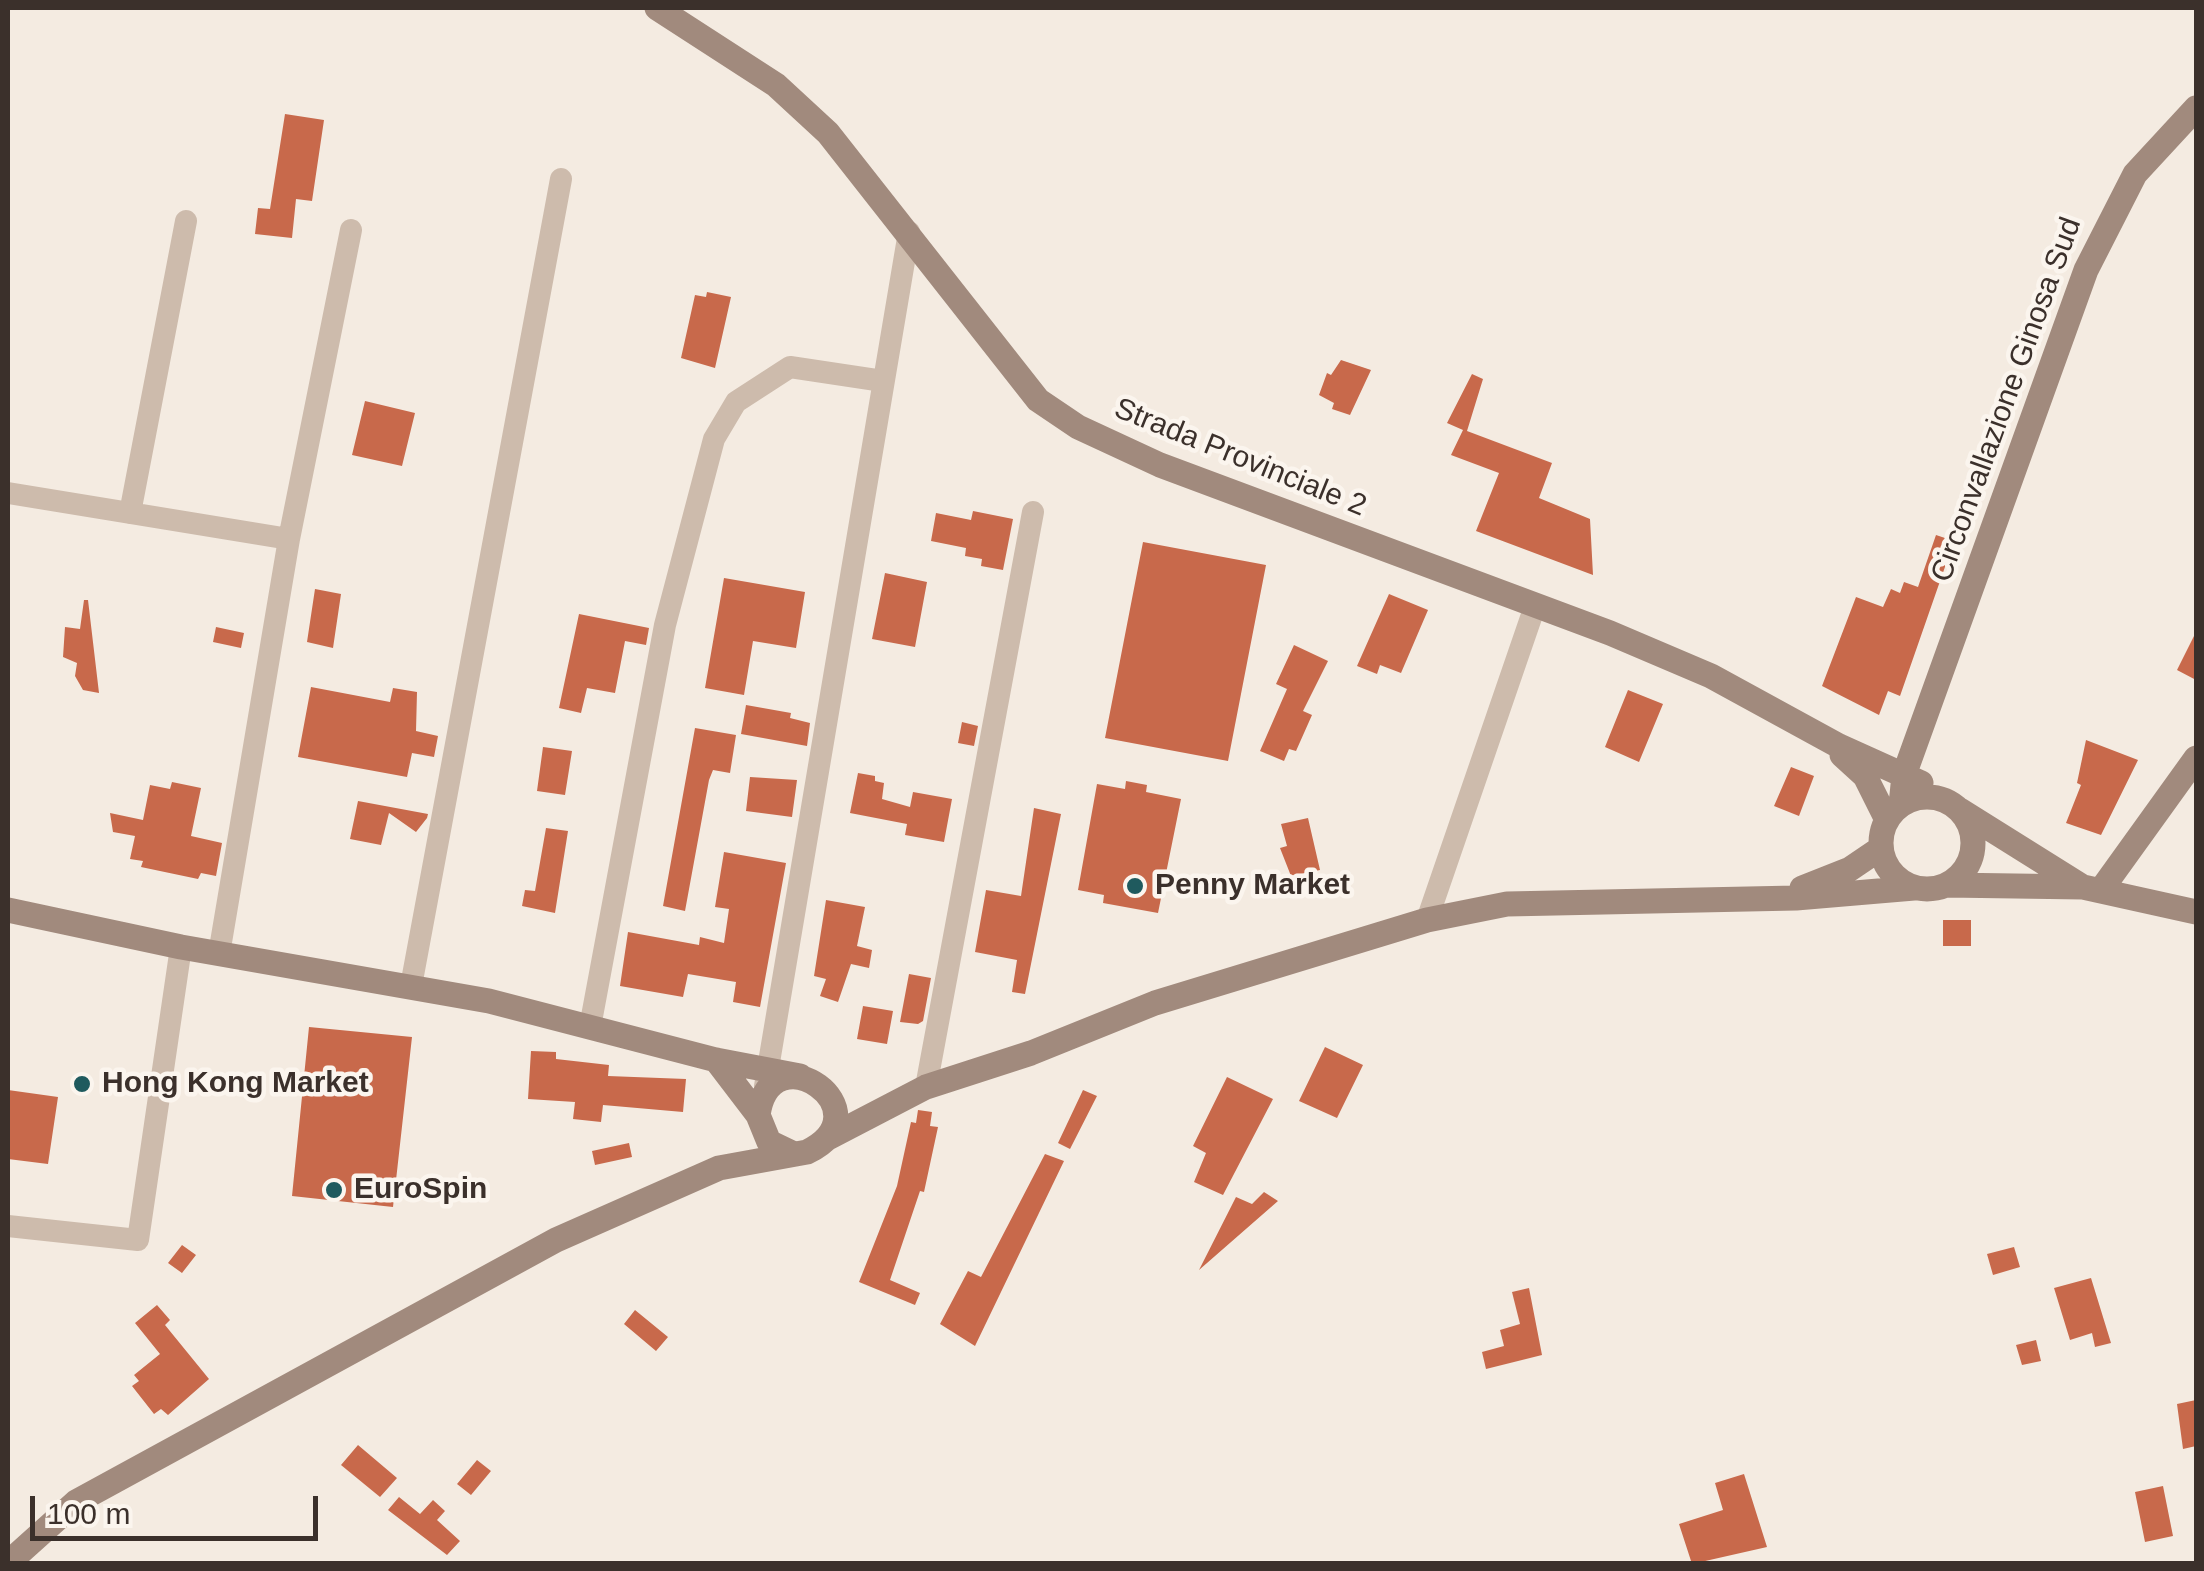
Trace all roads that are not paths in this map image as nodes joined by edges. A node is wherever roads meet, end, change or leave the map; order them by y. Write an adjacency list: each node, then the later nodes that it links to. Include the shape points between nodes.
1 (658, 8): 6 (main road, Strada Provinciale 2, via 776,85 828,133)
2 (2196, 108): 15 (main road, Circonvallazione Ginosa Sud, via 2135,174 2093,256 1918,738 1916,761)
3 (562, 179): 27 (street)
4 (186, 221): 10 (street)
5 (350, 230): 11 (street)
6 (909, 232): 7 (street); 12 (main road, Strada Provinciale 2, via 1038,400 1078,427 1178,472)
7 (883, 381): 28 (street, via 790,367 736,402 714,439 664,625); 30 (street)
8 (8, 492): 10 (street)
9 (1032, 512): 32 (street)
10 (130, 513): 11 (street)
11 (289, 540): 26 (street)
12 (1534, 606): 13 (main road, Strada Provinciale 2, via 1711,676); 24 (street)
13 (1820, 735): 15 (main road); 16 (main road)
14 (2196, 758): 20 (main road)
15 (1931, 792): 16 (main road, Circonvallazione Ginosa Sud); 16 (main road); 18 (main road, via 1968,821 1973,850 1968,865); 20 (main road)
16 (1894, 812): 17 (main road)
17 (1881, 848): 19 (main road, via 1892,873); 21 (main road, via 1825,882)
18 (1946, 885): 19 (main road); 20 (main road)
19 (1914, 888): 21 (main road)
20 (2092, 888): 23 (main road)
21 (1768, 898): 24 (main road, via 1507,904)
22 (8, 910): 25 (main road)
23 (2196, 912)
24 (1427, 920): 32 (main road, via 1155,1003)
25 (181, 947): 26 (main road); 38 (street, via 138,1240)
26 (219, 954): 27 (main road)
27 (412, 986): 28 (main road)
28 (590, 1027): 29 (main road)
29 (716, 1060): 30 (main road); 34 (main road)
30 (767, 1067): 31 (main road); 34 (street)
31 (814, 1083): 33 (main road); 34 (main road, via 778,1082); 35 (main road, via 835,1113)
32 (926, 1087): 33 (main road)
33 (888, 1104): 35 (main road)
34 (761, 1114): 36 (main road, via 774,1146); 37 (main road)
35 (828, 1138): 36 (main road)
36 (794, 1154): 37 (main road)
37 (719, 1168): 39 (main road, via 556,1240 76,1502)
38 (8, 1226)
39 (8, 1562)

